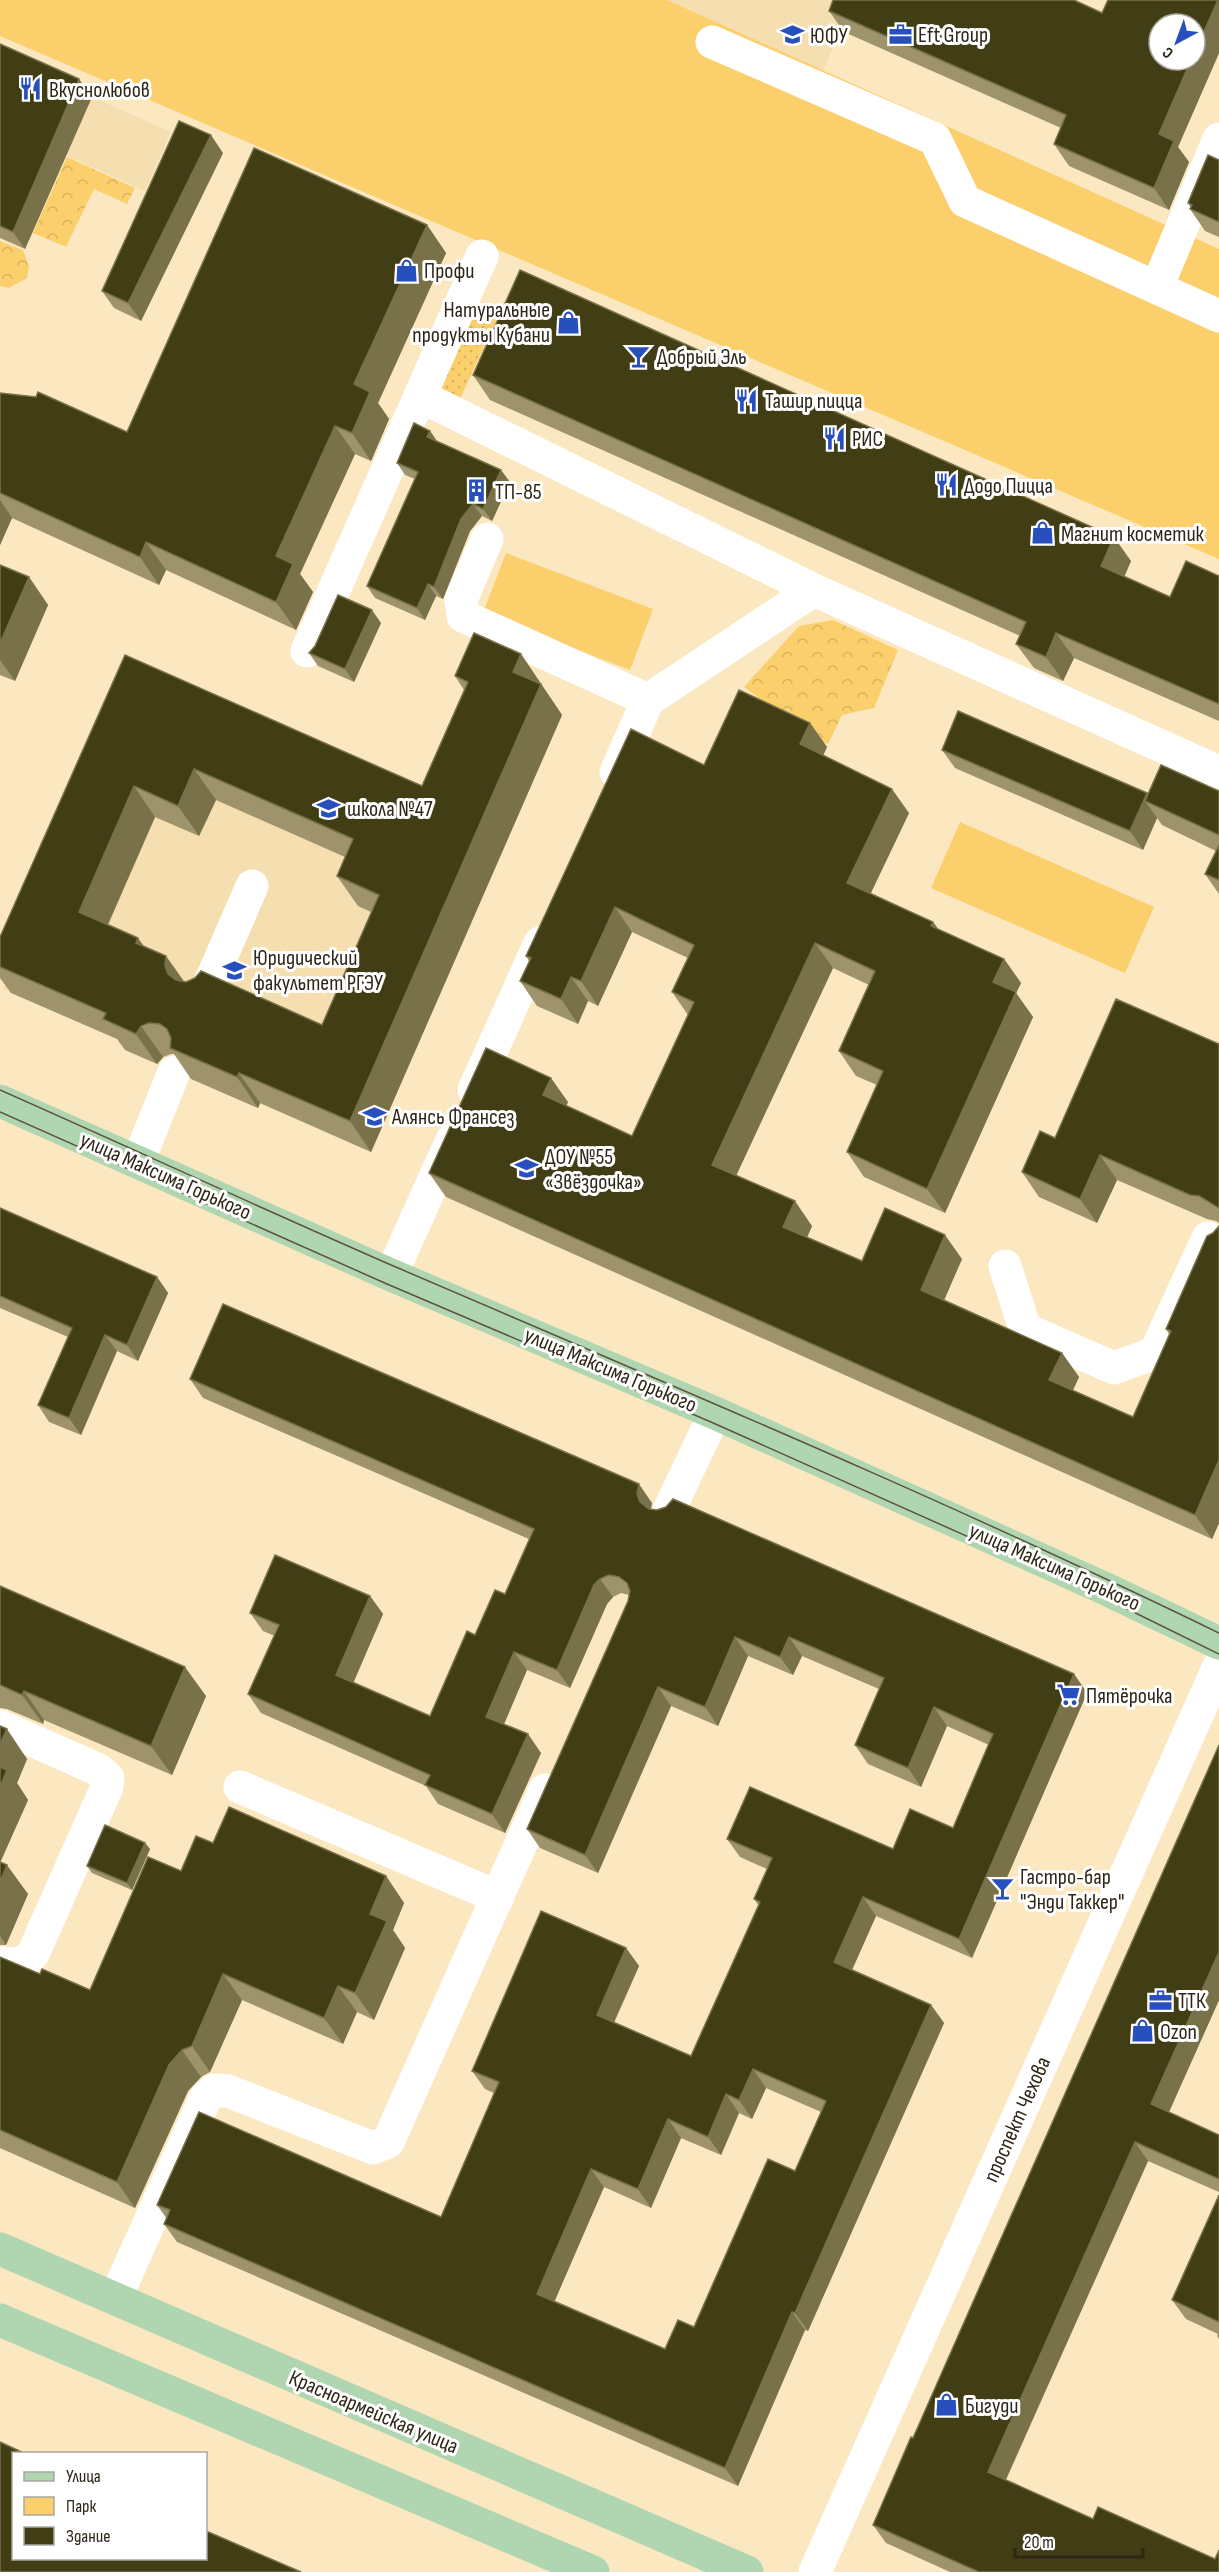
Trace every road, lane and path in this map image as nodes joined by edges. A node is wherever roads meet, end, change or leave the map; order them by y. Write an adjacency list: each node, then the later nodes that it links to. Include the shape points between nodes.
1 (712, 42): 4 (street, via 935,139 965,201)
2 (1219, 139): 4 (street)
3 (482, 256): 6 (street)
4 (1157, 287): 5 (street)
5 (1219, 316)
6 (420, 396): 8 (street); 9 (street)
7 (487, 539): 10 (street, via 461,600 463,616)
8 (814, 590): 10 (street); 11 (street)
9 (307, 651)
10 (648, 700): 12 (street)
11 (1219, 772)
12 (604, 799)
13 (252, 886): 15 (street)
14 (550, 919): 21 (street)
15 (205, 994)
16 (174, 1072): 18 (street)
17 (0, 1101): 18 (main road, улица Максима Горького)
18 (138, 1162): 21 (main road, улица Максима Горького)
19 (1219, 1243): 20 (street, via 1208,1238 1155,1353 1114,1368 1025,1329)
20 (1005, 1266)
21 (391, 1275): 22 (main road, улица Максима Горького)
22 (715, 1413): 23 (street); 24 (main road, улица Максима Горького)
23 (669, 1510)
24 (1219, 1644)
25 (1219, 1666): 36 (street, проспект Чехова)
26 (0, 1726): 30 (street, via 99,1770 108,1778 33,1954 19,1964)
27 (556, 1766): 29 (street)
28 (240, 1787): 29 (street)
29 (498, 1897): 32 (street, via 388,2142 373,2148 228,2091 214,2090 205,2099)
30 (0, 1963)
31 (0, 2249): 32 (main road, Красноармейская улица)
32 (115, 2299): 35 (main road, Красноармейская улица)
33 (0, 2320): 34 (main road)
34 (593, 2572)
35 (747, 2572)
36 (815, 2572)

